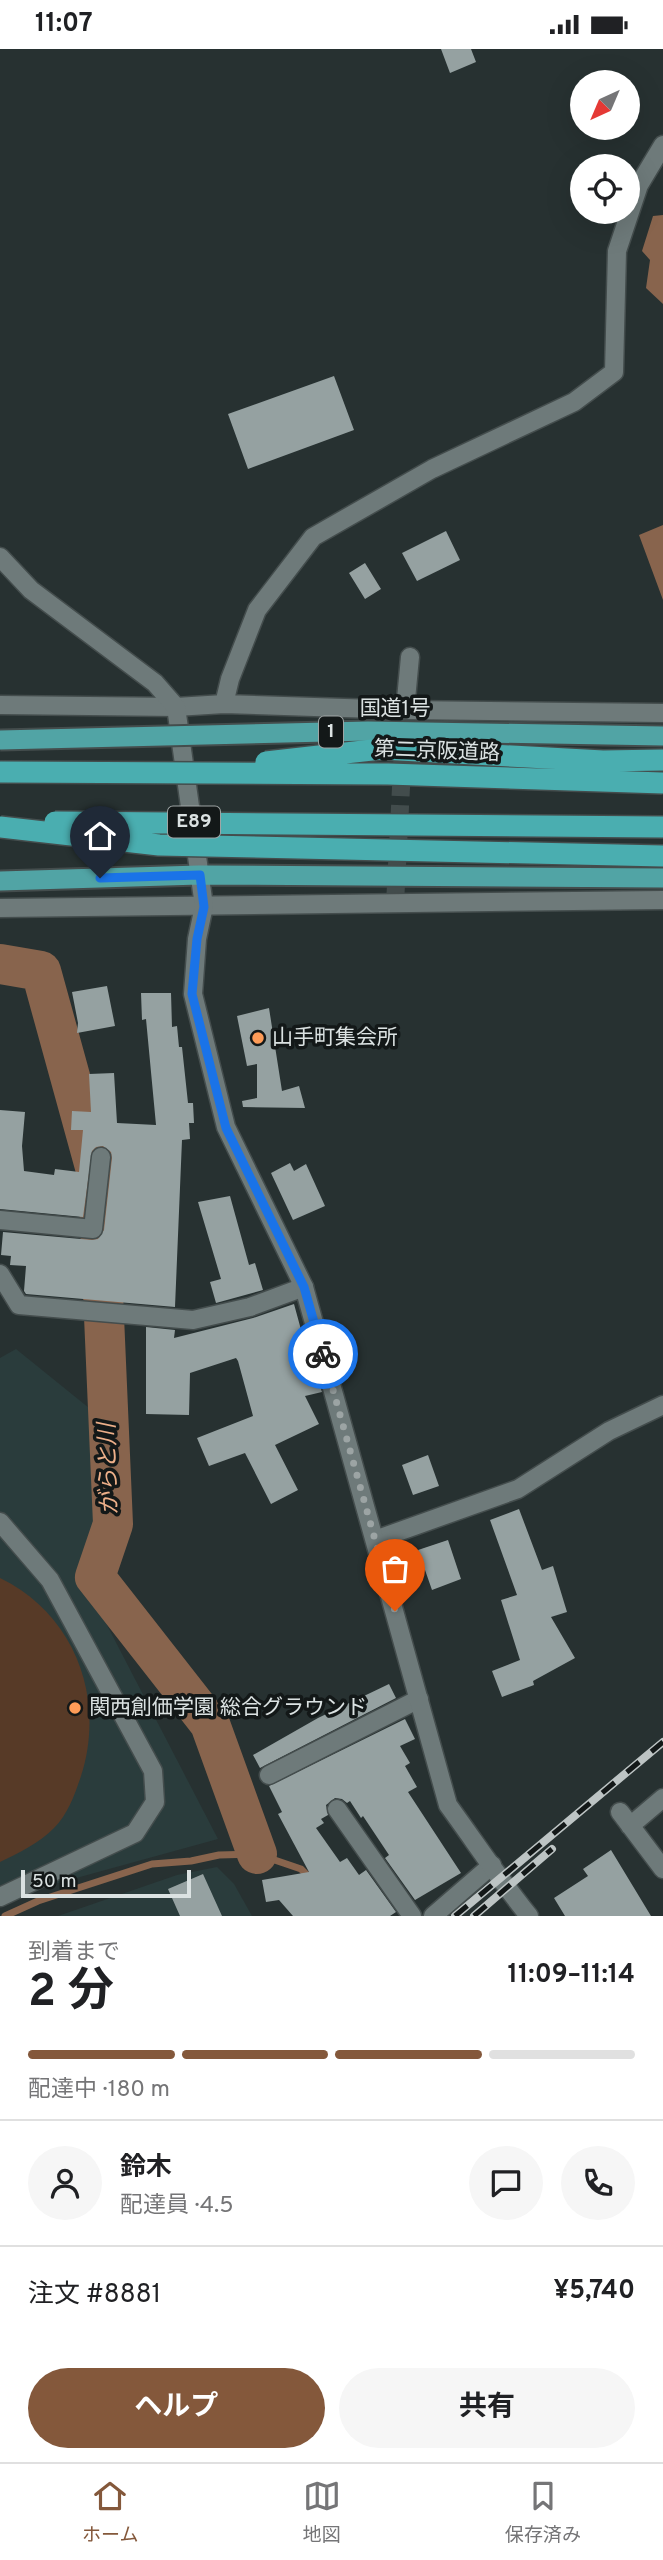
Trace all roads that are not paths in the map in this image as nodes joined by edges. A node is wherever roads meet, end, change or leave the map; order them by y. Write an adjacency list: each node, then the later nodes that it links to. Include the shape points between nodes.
1 (663, 145): 4 (street, via 639,185 617,251 614,372 574,402 432,469 313,537 257,610)
2 (0, 557): 6 (street, via 31,590 155,683)
3 (410, 657): 7 (street)
4 (224, 703): 6 (street); 7 (street)
5 (0, 705): 6 (street)
6 (176, 708): 18 (street)
7 (405, 710): 8 (street)
8 (663, 713)
9 (663, 736): 10 (highway, 国道1号 / 1, bridge, via 368,731)
10 (0, 740)
11 (663, 760): 13 (highway, bridge, via 381,749)
12 (0, 772): 13 (highway, 第二京阪道路, bridge)
13 (170, 773): 14 (highway, 第二京阪道路, bridge)
14 (663, 783)
15 (0, 825): 16 (highway, E89, bridge, via 174,821); 17 (highway, bridge, via 159,845)
16 (663, 827)
17 (663, 856)
18 (200, 875): 19 (highway); 20 (highway); 22 (street)
19 (663, 878)
20 (0, 881)
21 (663, 900): 22 (street)
22 (204, 907): 23 (street); 27 (street, via 192,994 226,1128)
23 (0, 908)
24 (101, 1157): 25 (street, via 93,1230)
25 (0, 1220)
26 (0, 1274): 27 (street, via 19,1305 193,1320 250,1307)
27 (304, 1287): 30 (street)
28 (663, 1405): 30 (street, via 609,1431 518,1489)
29 (0, 1522): 37 (street, via 50,1580 153,1771 155,1802 135,1833)
30 (375, 1540): 31 (street)
31 (419, 1699): 32 (street); 35 (street, via 448,1805)
32 (269, 1775)
33 (663, 1798): 36 (street, via 625,1819)
34 (337, 1809): 38 (street)
35 (492, 1865): 39 (street); 40 (street)
36 (663, 1869)
37 (0, 1897)
38 (412, 1916)
39 (433, 1916)
40 (529, 1916)

